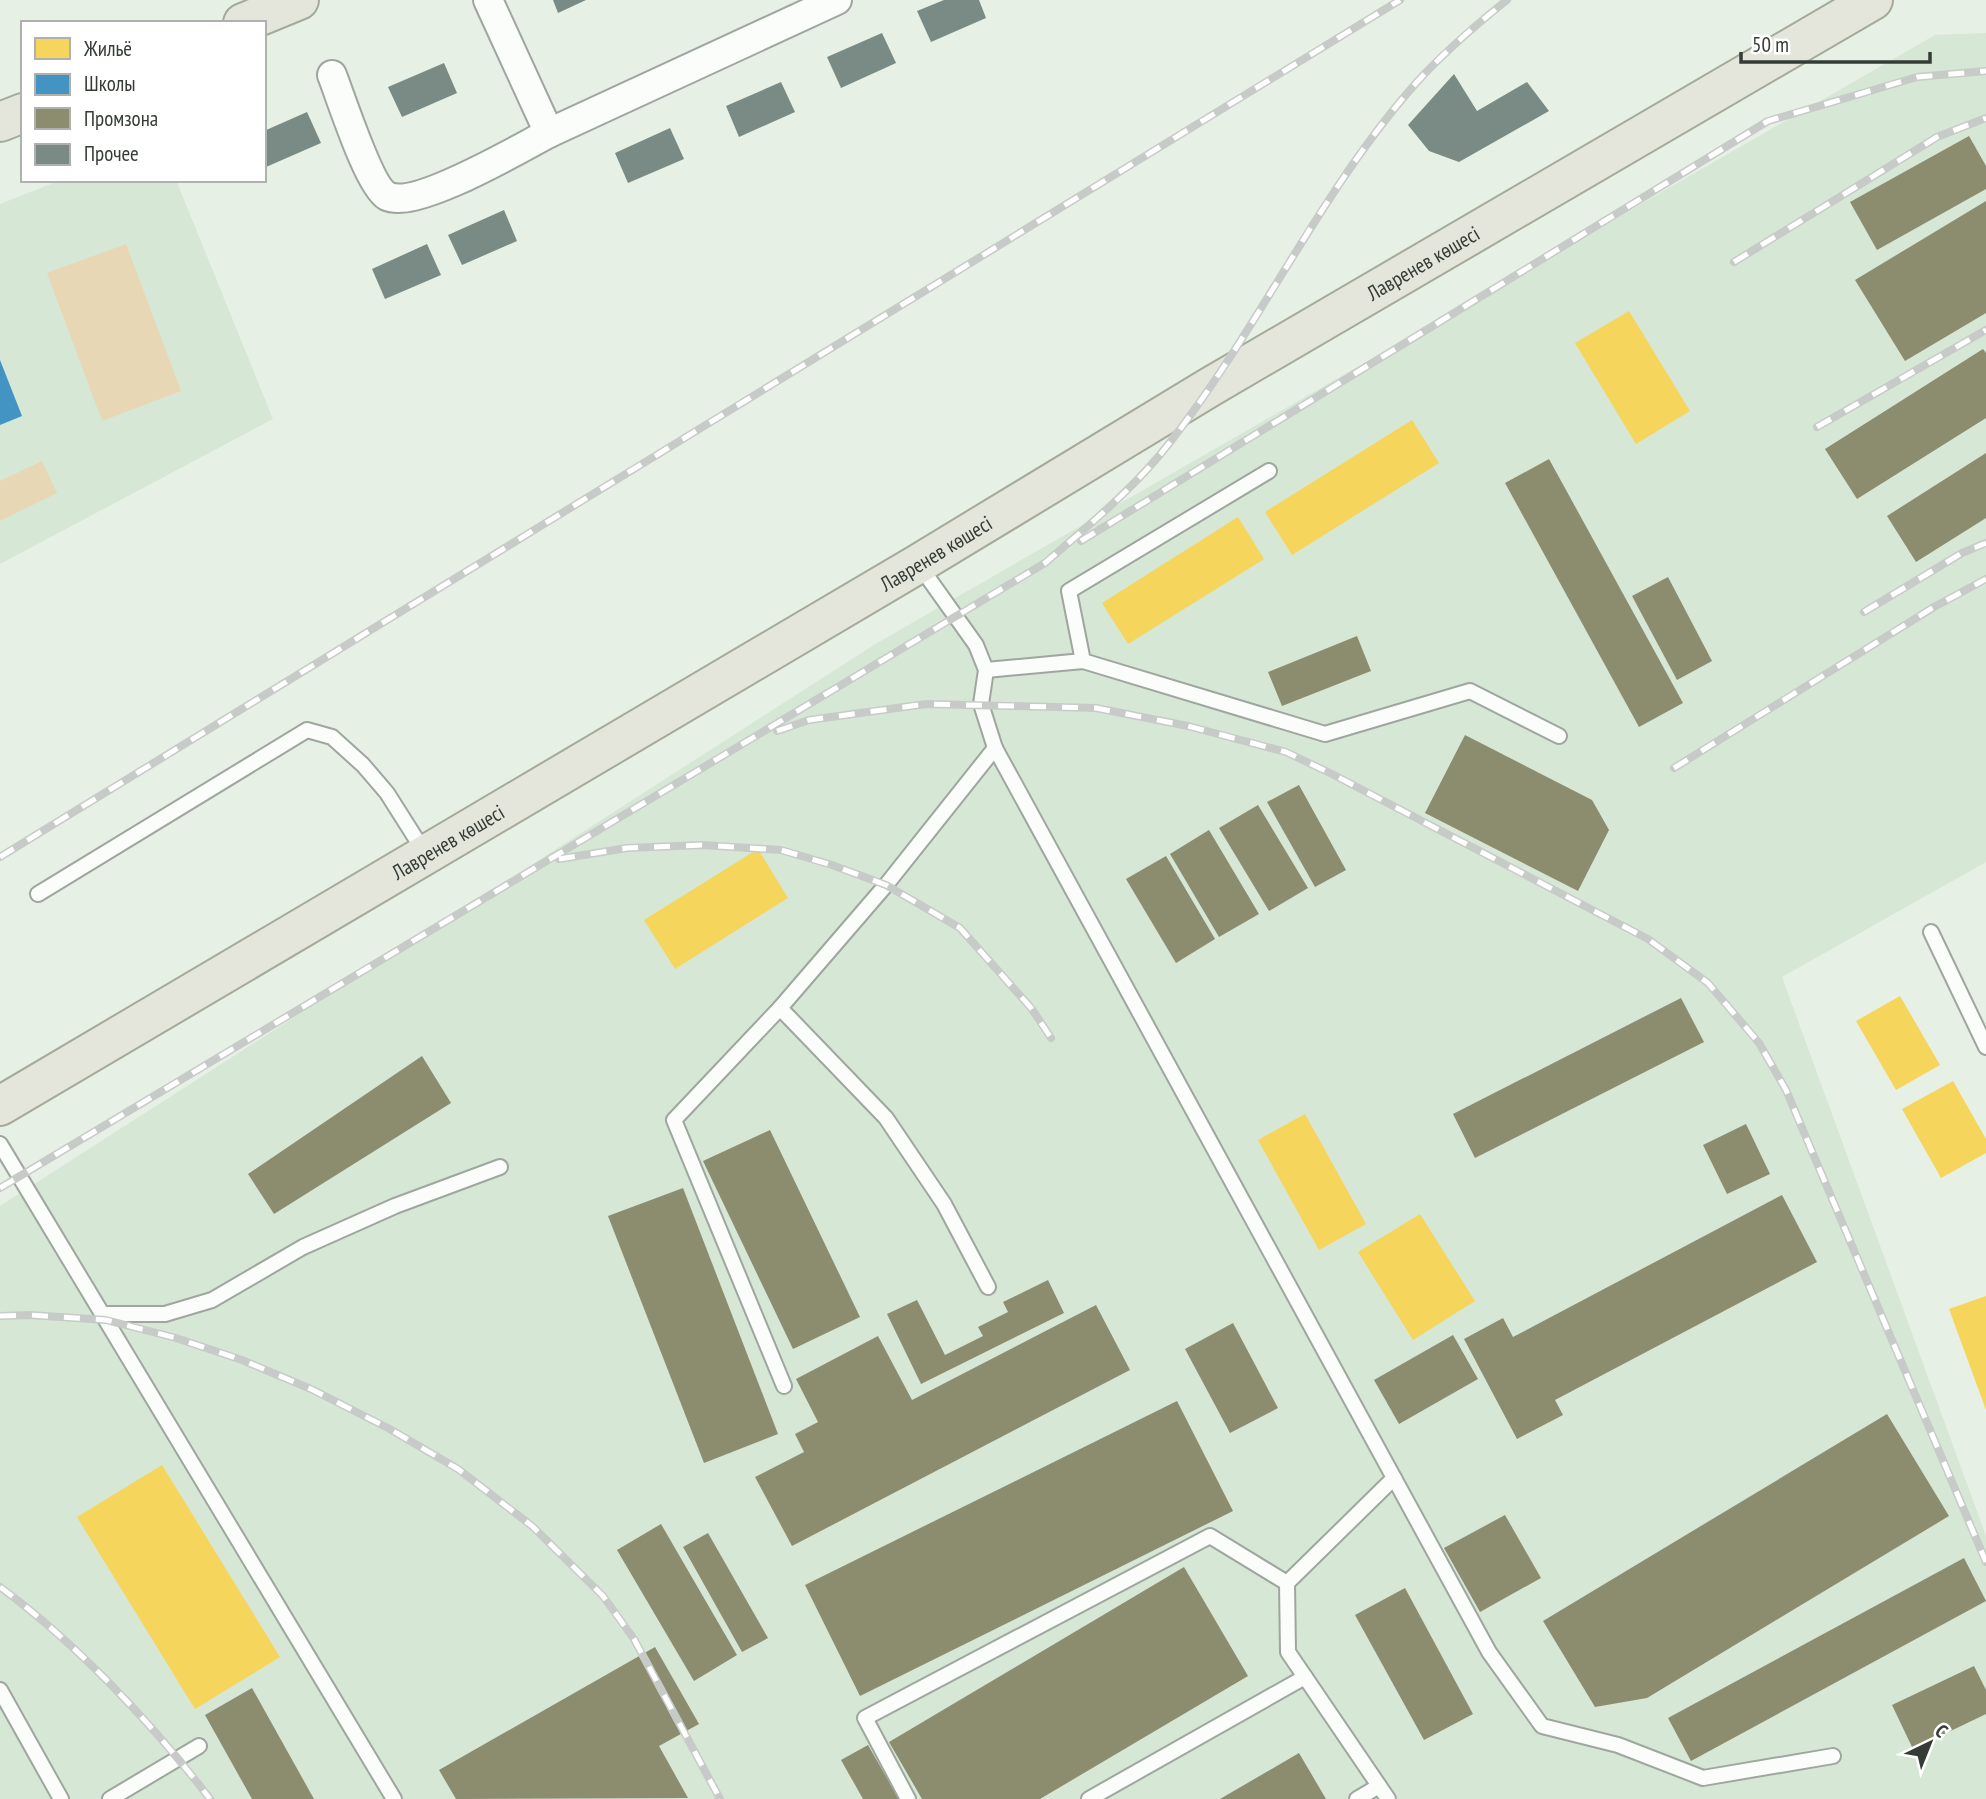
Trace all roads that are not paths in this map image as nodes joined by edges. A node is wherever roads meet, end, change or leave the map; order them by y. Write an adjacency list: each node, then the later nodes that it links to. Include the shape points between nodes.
1 (299, 0): 5 (main road)
2 (488, 0): 9 (street)
3 (837, 0): 9 (street)
4 (1873, 0): 11 (main road, Лавренев көшесі, via 1210,387)
5 (248, 21)
6 (332, 75): 9 (street, via 374,181 387,196 407,199 438,189)
7 (21, 114): 8 (main road)
8 (0, 122)
9 (549, 133)
10 (1269, 471): 12 (lane, via 1069,591)
11 (918, 564): 13 (lane, via 976,645); 16 (main road, Лавренев көшесі)
12 (1083, 662): 13 (lane); 14 (lane, via 1325,734 1471,691)
13 (986, 670): 15 (lane, via 981,704)
14 (1559, 736)
15 (995, 748): 19 (lane); 27 (lane)
16 (426, 854): 17 (lane, via 363,765 332,737 307,730); 21 (main road, Лавренев көшесі)
17 (38, 894)
18 (1931, 932): 20 (lane)
19 (780, 1008): 24 (lane, via 886,1118 944,1204); 26 (lane, via 674,1120)
20 (1986, 1047)
21 (0, 1106)
22 (0, 1144): 25 (lane)
23 (500, 1167): 25 (lane, via 303,1247 212,1300 165,1314)
24 (988, 1287)
25 (103, 1314): 36 (lane)
26 (784, 1386)
27 (1394, 1478): 28 (lane); 32 (lane, via 1489,1652 1542,1726 1618,1745 1703,1778)
28 (1287, 1583): 29 (lane, via 1288,1653); 37 (lane, via 1209,1536 865,1718)
29 (1305, 1677): 33 (lane); 38 (lane)
30 (0, 1690): 34 (lane)
31 (199, 1746): 35 (lane)
32 (1833, 1756)
33 (1379, 1786): 39 (lane); 40 (lane)
34 (61, 1799)
35 (110, 1799)
36 (394, 1799)
37 (908, 1799)
38 (1089, 1799)
39 (1357, 1799)
40 (1388, 1799)

